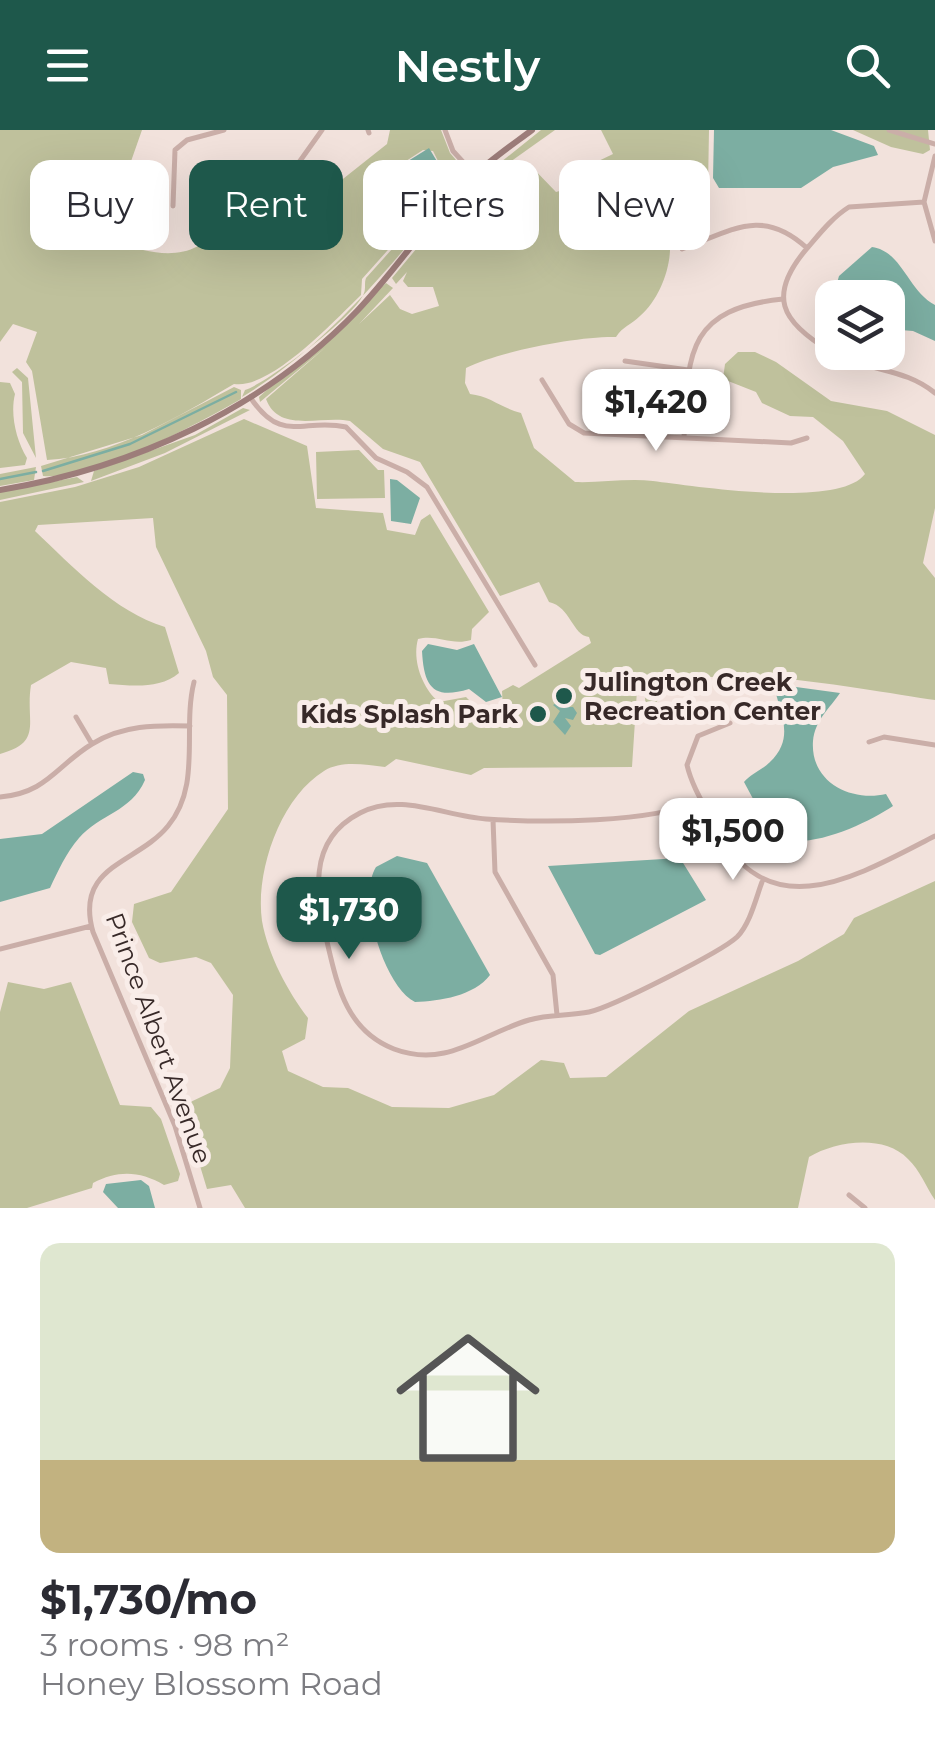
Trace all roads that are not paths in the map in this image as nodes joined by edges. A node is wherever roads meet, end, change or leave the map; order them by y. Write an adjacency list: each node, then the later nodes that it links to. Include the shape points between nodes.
1 (224, 130): 12 (street, via 176,150)
2 (322, 130): 8 (street)
3 (445, 130): 9 (street)
4 (532, 130): 10 (street)
5 (890, 130): 6 (street)
6 (935, 144)
7 (935, 156): 11 (street)
8 (301, 160)
9 (461, 160)
10 (492, 160)
11 (924, 202): 14 (street); 15 (street, via 849,207)
12 (173, 206)
13 (710, 240): 15 (street, via 760,224 784,229)
14 (935, 240)
15 (807, 248): 17 (street, via 788,272)
16 (408, 250): 24 (street, via 349,319)
17 (783, 299): 18 (street, via 798,330); 20 (street, via 742,304 716,318 696,342)
18 (815, 341)
19 (624, 362): 20 (street)
20 (688, 370): 25 (street)
21 (868, 370): 23 (street, via 908,375)
22 (542, 380): 25 (street, via 578,432)
23 (935, 393)
24 (250, 397): 27 (street, via 134,455); 28 (street, via 284,427 346,427 376,458 422,482)
25 (684, 438): 26 (street)
26 (807, 438)
27 (0, 490)
28 (535, 665)
29 (194, 682): 32 (street, Prince Albert Avenue)
30 (76, 717): 34 (street)
31 (730, 724): 37 (street, via 706,730 692,744 688,765)
32 (190, 726): 34 (street, via 130,728); 41 (street, Prince Albert Avenue, via 182,804 157,837 104,873 92,897)
33 (869, 742): 35 (street, via 884,737)
34 (92, 744): 36 (street, via 36,789)
35 (935, 745)
36 (0, 797)
37 (702, 801): 38 (street, via 653,816); 40 (street, via 736,863)
38 (493, 820): 43 (street, via 495,872 552,975); 43 (street, via 396,804 360,813 336,831 318,866 316,889 338,989 366,1031 410,1054 449,1054 523,1022)
39 (935, 836): 40 (street, via 874,867 824,882 791,888)
40 (762, 882): 43 (street, via 742,932 732,940 597,1010)
41 (91, 926): 42 (street); 45 (street, Prince Albert Avenue, via 176,1126)
42 (0, 949)
43 (558, 1015)
44 (849, 1196): 46 (street)
45 (200, 1208)
46 (865, 1208)

